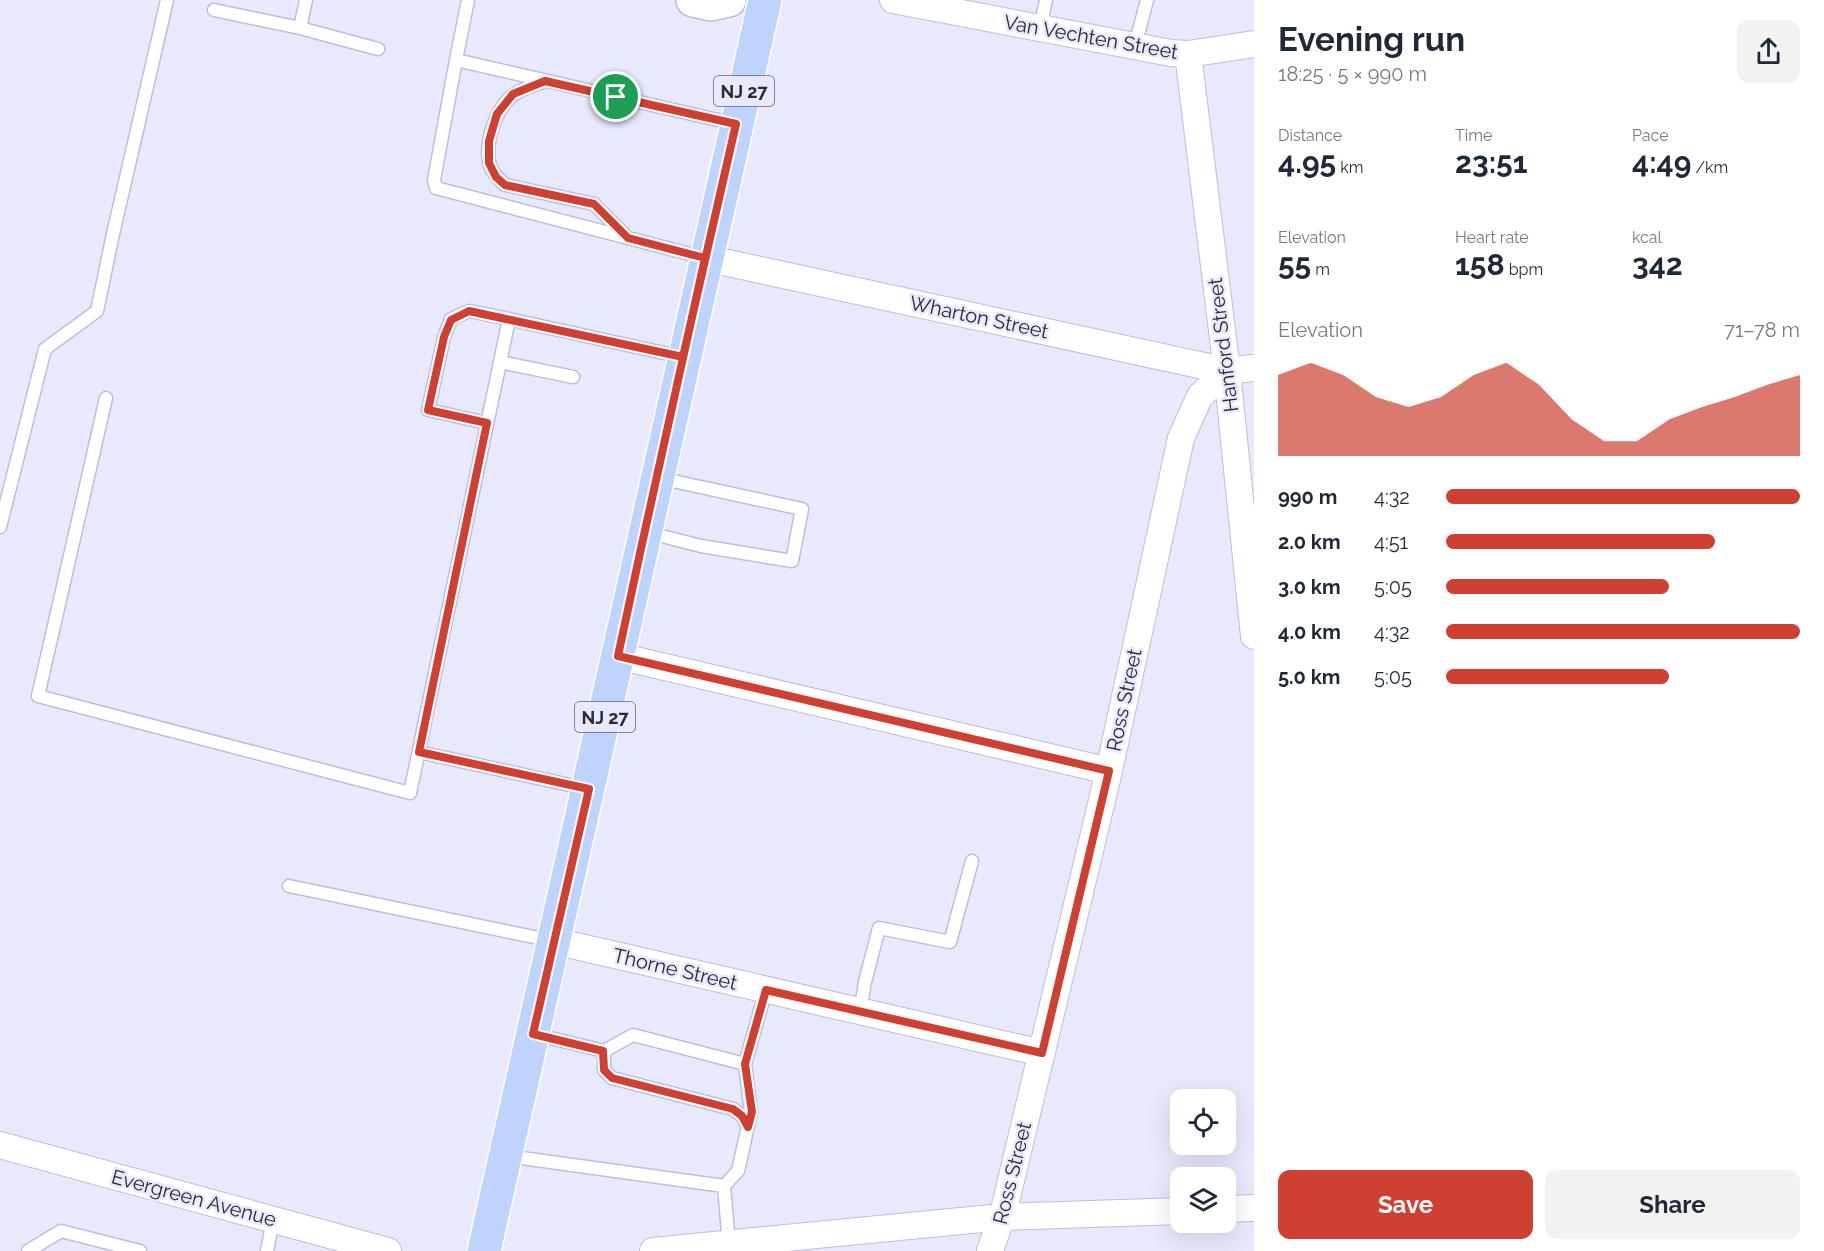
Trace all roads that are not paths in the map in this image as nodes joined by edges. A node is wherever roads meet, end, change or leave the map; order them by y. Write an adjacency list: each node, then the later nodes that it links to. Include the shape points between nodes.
1 (167, 0): 32 (lane, via 97,311 45,349)
2 (306, 0): 12 (lane)
3 (468, 0): 18 (lane)
4 (693, 0): 5 (main road, via 711,4)
5 (729, 0)
6 (765, 0): 20 (main road, NJ 27)
7 (893, 0): 10 (street, Van Vechten Street)
8 (1046, 0): 13 (lane)
9 (1147, 0): 15 (lane)
10 (971, 7): 13 (street, Van Vechten Street)
11 (214, 10): 12 (lane)
12 (300, 28): 16 (lane)
13 (1040, 28): 15 (street, Van Vechten Street)
14 (1254, 44): 17 (street, Van Vechten Street)
15 (1135, 46): 17 (street, Van Vechten Street)
16 (378, 49)
17 (1188, 54): 27 (street, Hanford Street)
18 (456, 60): 19 (lane); 21 (lane, via 434,180 436,188)
19 (545, 81): 20 (lane); 21 (lane, via 513,94 497,114 489,141 489,163 496,177 505,185 594,204)
20 (736, 124): 22 (main road, NJ 27)
21 (628, 238): 22 (lane)
22 (705, 258): 24 (main road, NJ 27); 27 (street, Wharton Street)
23 (509, 319): 24 (lane); 25 (lane); 30 (lane, via 469,311 451,320 428,410)
24 (683, 357): 31 (main road, NJ 27)
25 (500, 362): 28 (lane); 30 (lane)
26 (1254, 368): 27 (street, Wharton Street)
27 (1227, 371): 34 (street, Hanford Street); 37 (street, Ross Street, via 1200,396 1181,438)
28 (573, 377)
29 (106, 398): 36 (lane, via 38,696 410,793)
30 (487, 423): 36 (lane)
31 (657, 478): 33 (main road, NJ 27); 33 (lane, via 802,509 799,532 792,561)
32 (0, 527)
33 (645, 532): 35 (main road, NJ 27)
34 (1254, 636)
35 (618, 656): 37 (street); 38 (main road, NJ 27)
36 (419, 752): 38 (lane)
37 (1109, 771): 46 (street, Ross Street)
38 (589, 789): 41 (main road, NJ 27)
39 (972, 861): 43 (lane, via 950,942 879,928)
40 (289, 886): 41 (lane)
41 (554, 941): 42 (street, Thorne Street); 44 (main road, NJ 27)
42 (766, 990): 43 (street, Thorne Street); 47 (lane)
43 (860, 1012): 46 (street, Thorne Street)
44 (533, 1034): 45 (lane); 50 (main road, NJ 27)
45 (603, 1051): 47 (lane, via 633,1035); 48 (lane, via 604,1070 612,1078 733,1109)
46 (1042, 1053): 55 (street, Ross Street)
47 (745, 1064): 48 (lane, via 752,1112)
48 (748, 1127): 51 (lane, via 738,1171)
49 (0, 1145): 56 (street, Evergreen Avenue)
50 (506, 1156): 51 (lane); 62 (main road, NJ 27)
51 (724, 1186): 57 (lane)
52 (1254, 1208): 53 (street)
53 (1236, 1209)
54 (1170, 1211): 55 (street)
55 (1002, 1217): 57 (street); 64 (street, Ross Street)
56 (273, 1220): 60 (lane); 61 (street, Evergreen Avenue)
57 (729, 1244): 63 (street)
58 (28, 1251): 59 (lane, via 61,1231)
59 (140, 1251)
60 (267, 1251)
61 (388, 1251)
62 (484, 1251)
63 (653, 1251)
64 (990, 1251)

